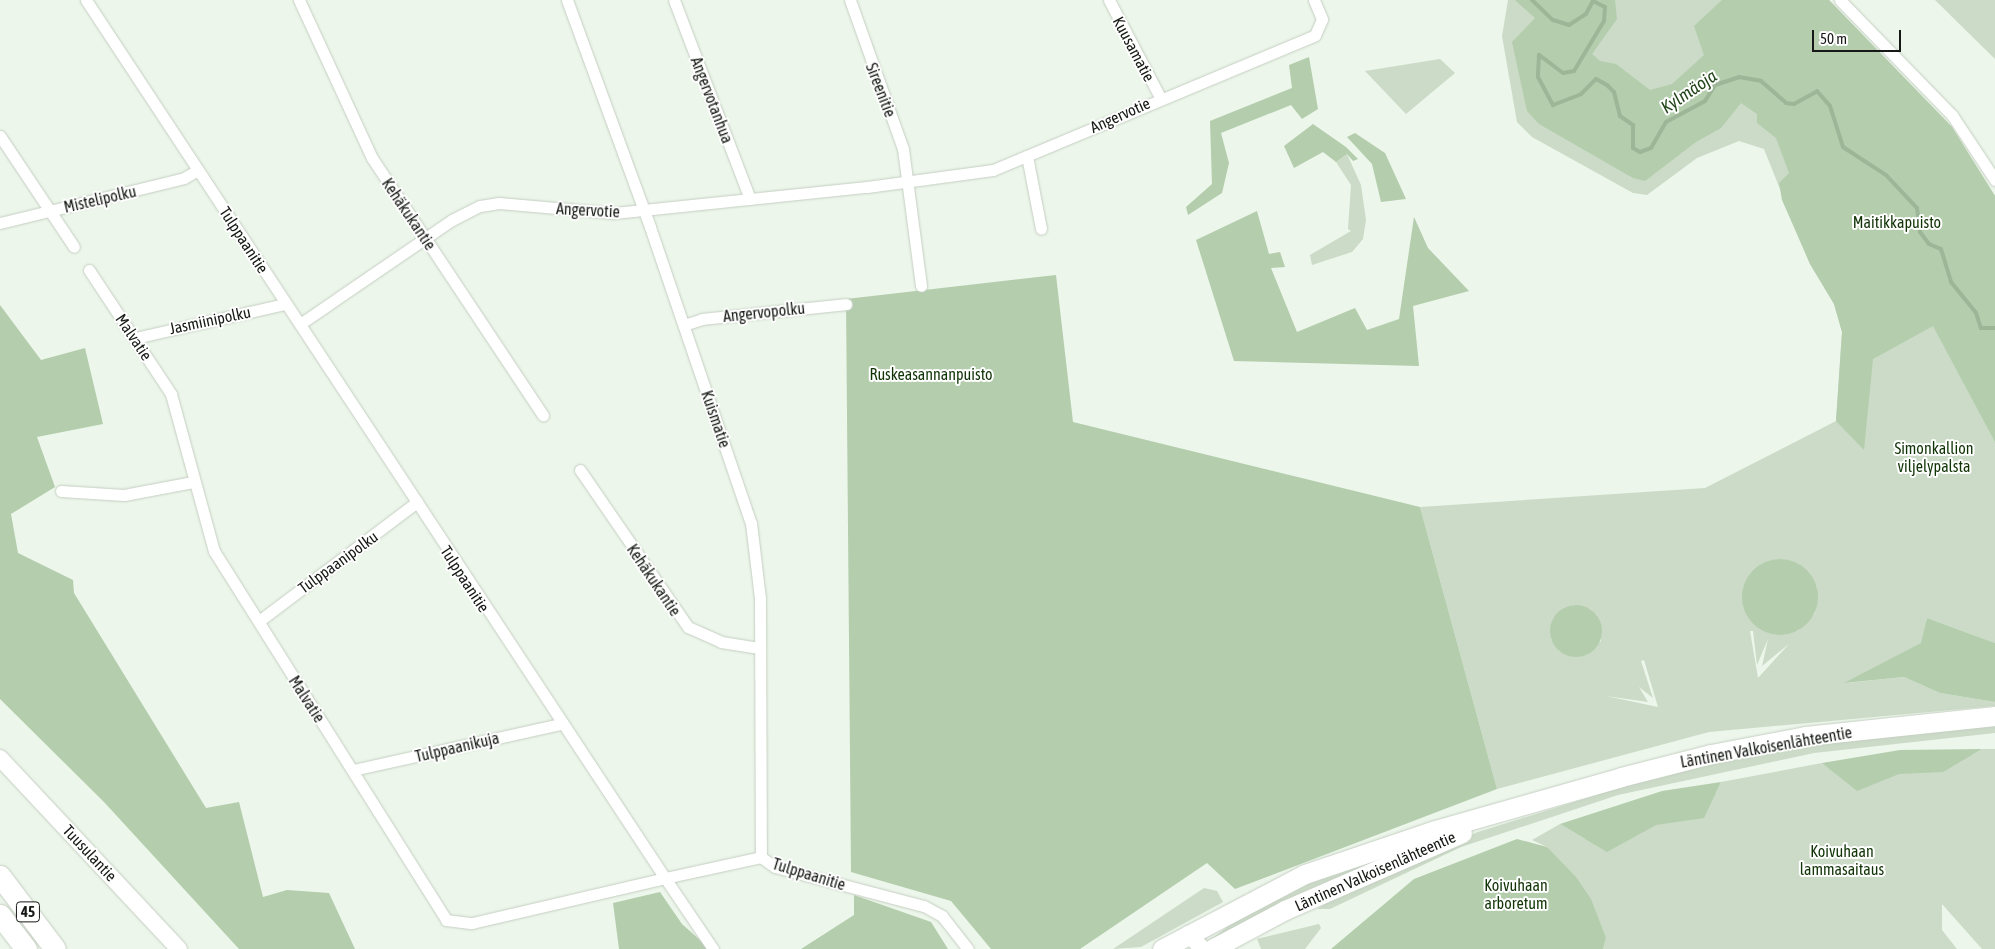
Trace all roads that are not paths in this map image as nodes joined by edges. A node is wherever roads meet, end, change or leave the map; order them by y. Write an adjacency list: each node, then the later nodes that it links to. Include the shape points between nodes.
1 (86, 0): 12 (street, Tulppaanitie)
2 (299, 0): 20 (street, Kehäkukantie, via 364,146)
3 (567, 0): 17 (street, Kuismatie)
4 (674, 0): 15 (street, Angervotanhua)
5 (850, 0): 14 (street, Sireenitie, via 903,149)
6 (1108, 0): 9 (street, Kuusamatie)
7 (1314, 0): 9 (street, Angervotie, via 1321,26 1315,35)
8 (1840, 0): 13 (street, via 1952,114)
9 (1160, 97): 11 (street, Angervotie)
10 (0, 136): 16 (street)
11 (1027, 156): 14 (street, Angervotie, via 994,170); 19 (street)
12 (198, 170): 16 (street, Mistelipolku, via 184,178); 24 (street, Tulppaanitie)
13 (1995, 180)
14 (910, 181): 15 (street, Angervotie); 23 (street)
15 (750, 199): 17 (street, Angervotie)
16 (49, 211): 18 (street, Mistelipolku); 21 (street)
17 (644, 211): 20 (street, Angervotie, via 614,213 499,203 480,206); 27 (street, Kuismatie)
18 (0, 223)
19 (1041, 229)
20 (425, 238): 26 (street, Angervotie); 29 (street, Kehäkukantie)
21 (74, 247)
22 (89, 270): 28 (street, Malvatie)
23 (921, 286)
24 (285, 304): 26 (street, Tulppaanitie); 28 (street, Jasmiinipolku)
25 (846, 304): 27 (street, Angervopolku, via 702,319)
26 (300, 324): 33 (street, Tulppaanitie)
27 (684, 325): 35 (street, Kuismatie, via 751,523 758,562)
28 (135, 338): 31 (street, Malvatie, via 171,394)
29 (543, 415)
30 (580, 470): 35 (street, Kehäkukantie, via 688,627 721,642)
31 (193, 482): 32 (street, via 124,495); 34 (street, Malvatie, via 214,551)
32 (61, 490)
33 (416, 502): 34 (street, Tulppaanipolku); 37 (street, Tulppaanitie)
34 (259, 621): 39 (street, Malvatie)
35 (758, 648): 41 (street, Kuismatie)
36 (1995, 716): 40 (main road, Läntinen Valkoisenlähteentie, via 1760,744 1684,760)
37 (561, 724): 39 (street, Tulppaanikuja); 43 (street, Tulppaanitie)
38 (0, 758): 48 (main road, Tuusulantie)
39 (353, 770): 43 (street, Malvatie, via 440,913 454,924 472,923)
40 (1542, 801): 45 (main road, Läntinen Valkoisenlähteentie, via 1396,841 1305,874); 53 (main road, Läntinen Valkoisenlähteentie, via 1387,863)
41 (761, 857): 43 (street, Tulppaanitie); 50 (street, Tulppaanitie, via 775,866 924,906 942,916)
42 (0, 876): 47 (highway, 45)
43 (665, 878): 49 (street)
44 (0, 915): 46 (highway, 45)
45 (1190, 941): 51 (main road, Läntinen Valkoisenlähteentie); 52 (main road)
46 (26, 949)
47 (55, 949)
48 (179, 949)
49 (713, 949)
50 (968, 949)
51 (1162, 949)
52 (1203, 949)
53 (1212, 949)

